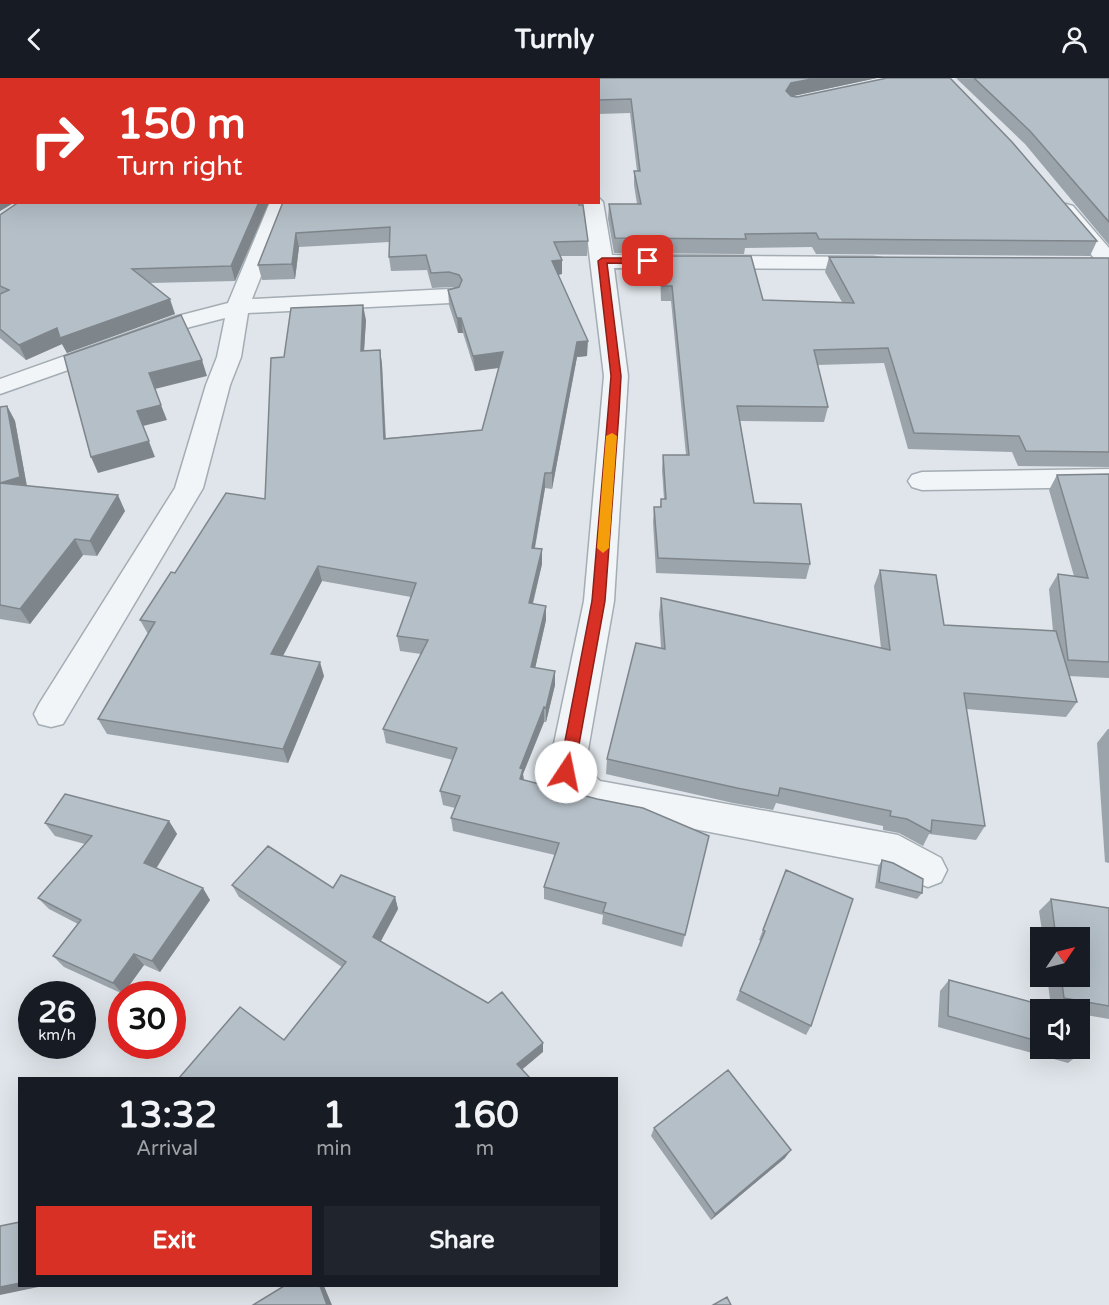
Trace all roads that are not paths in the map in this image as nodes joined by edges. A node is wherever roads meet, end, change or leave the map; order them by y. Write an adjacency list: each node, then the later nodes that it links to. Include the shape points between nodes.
1 (1052, 193): 6 (street)
2 (279, 204): 9 (street)
3 (592, 204): 4 (street)
4 (602, 261): 5 (street); 14 (street, via 616,376 614,412 599,601 566,772 591,794 898,852)
5 (897, 263)
6 (1109, 263): 7 (street)
7 (1085, 264)
8 (450, 296): 9 (street)
9 (237, 308): 10 (street, via 182,322); 13 (street, via 229,357 189,488)
10 (0, 387)
11 (1109, 478): 12 (street)
12 (922, 481)
13 (51, 714)
14 (928, 870)

